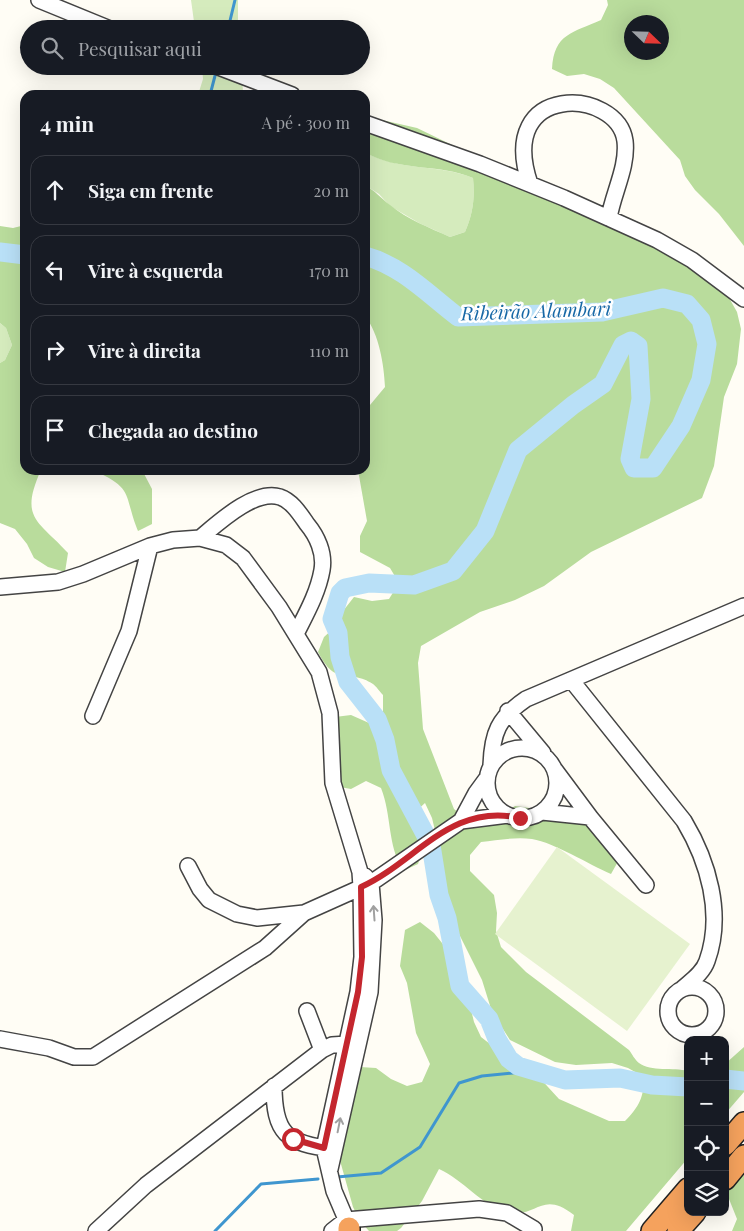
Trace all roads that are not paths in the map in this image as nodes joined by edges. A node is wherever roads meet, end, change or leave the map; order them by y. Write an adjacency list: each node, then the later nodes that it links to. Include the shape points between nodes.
1 (39, 0): 2 (street)
2 (88, 20)
3 (240, 75): 4 (street)
4 (279, 90)
5 (370, 125): 6 (street)
6 (530, 184): 7 (street); 7 (street, via 524,169 523,143 533,119 555,104 581,103 598,109 620,126 626,152)
7 (609, 218): 8 (street, via 673,248)
8 (744, 299)
9 (200, 538): 10 (street); 13 (street, via 226,545 243,558); 13 (street, via 245,504 264,497 279,497 291,503 314,533 321,552 322,569)
10 (150, 546): 11 (street, via 58,582); 16 (street, via 129,631)
11 (0, 587)
12 (744, 606): 14 (street)
13 (296, 634): 24 (street, via 319,672 326,694 333,783)
14 (572, 681): 15 (street, via 542,691); 27 (street, via 684,821 696,841 713,906 714,924)
15 (508, 711): 17 (street); 18 (street, via 497,727)
16 (93, 716)
17 (550, 762): 18 (street, via 535,750 522,748 499,756); 19 (street, via 557,787); 21 (street)
18 (489, 772): 20 (street, via 487,790 491,800); 22 (street)
19 (542, 812): 20 (street, via 520,818); 21 (street)
20 (508, 815): 22 (street)
21 (590, 817): 25 (street)
22 (457, 823): 24 (street)
23 (188, 866): 26 (street, via 209,900 237,914 257,918)
24 (366, 885): 26 (street); 32 (street, via 358,992); 37 (street, one-way to 24, via 370,992 374,920)
25 (646, 885)
26 (304, 913): 31 (street, via 265,948 94,1057 74,1058 49,1048)
27 (707, 962): 28 (street); 29 (street)
28 (682, 989): 29 (street, via 697,988); 29 (street, via 670,1000 668,1016 670,1024 683,1034 706,1031 715,1018)
29 (714, 1002)
30 (307, 1011): 33 (street)
31 (0, 1039)
32 (347, 1044): 33 (street, via 332,1045); 37 (street)
33 (322, 1050): 34 (street)
34 (274, 1086): 37 (street, via 279,1127 293,1139); 46 (street, via 146,1185)
35 (744, 1123): 36 (highway)
36 (729, 1140)
37 (329, 1148): 44 (street, via 330,1172)
38 (744, 1156): 39 (highway)
39 (729, 1173)
40 (684, 1203): 47 (highway)
41 (684, 1203): 48 (highway)
42 (684, 1212): 49 (highway)
43 (701, 1216): 50 (highway)
44 (345, 1228): 45 (street, via 486,1209 507,1213)
45 (534, 1229)
46 (96, 1231)
47 (646, 1231)
48 (652, 1231)
49 (678, 1231)
50 (690, 1231)

